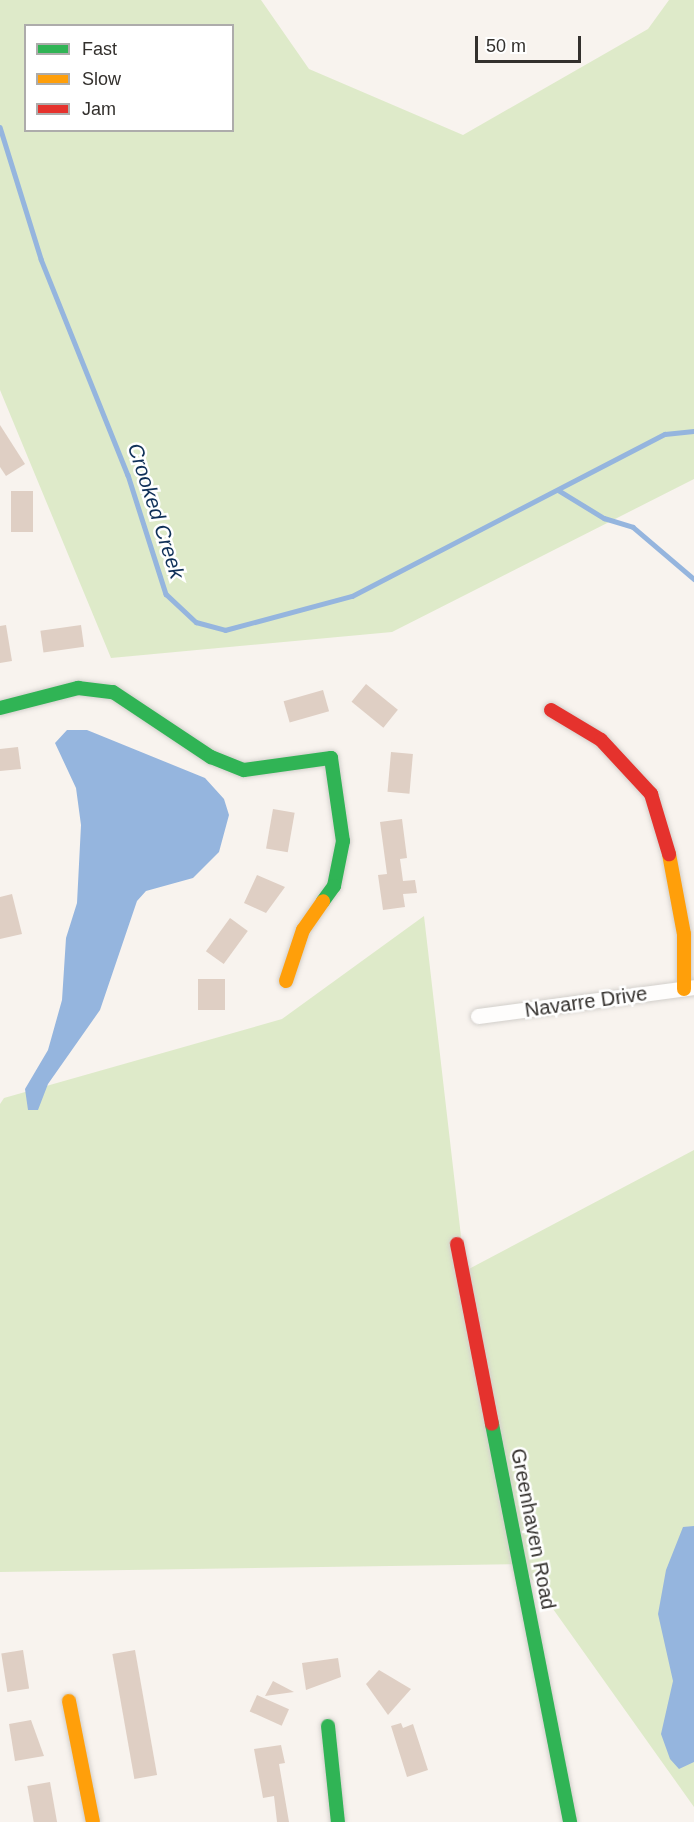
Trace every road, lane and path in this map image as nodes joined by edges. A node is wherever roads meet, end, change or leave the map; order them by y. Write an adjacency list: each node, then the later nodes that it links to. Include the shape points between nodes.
1 (0, 708): 3 (street, via 78,688 113,692 211,757 244,770 331,758 343,841 334,886 303,930)
2 (551, 710): 4 (street, via 601,740 651,794 663,820 684,933)
3 (286, 981)
4 (689, 988): 5 (street, Navarre Drive)
5 (478, 1016)
6 (457, 1244): 11 (street, Greenhaven Road)
7 (69, 1701): 9 (street)
8 (328, 1726): 10 (street)
9 (93, 1822)
10 (338, 1822)
11 (570, 1822)

